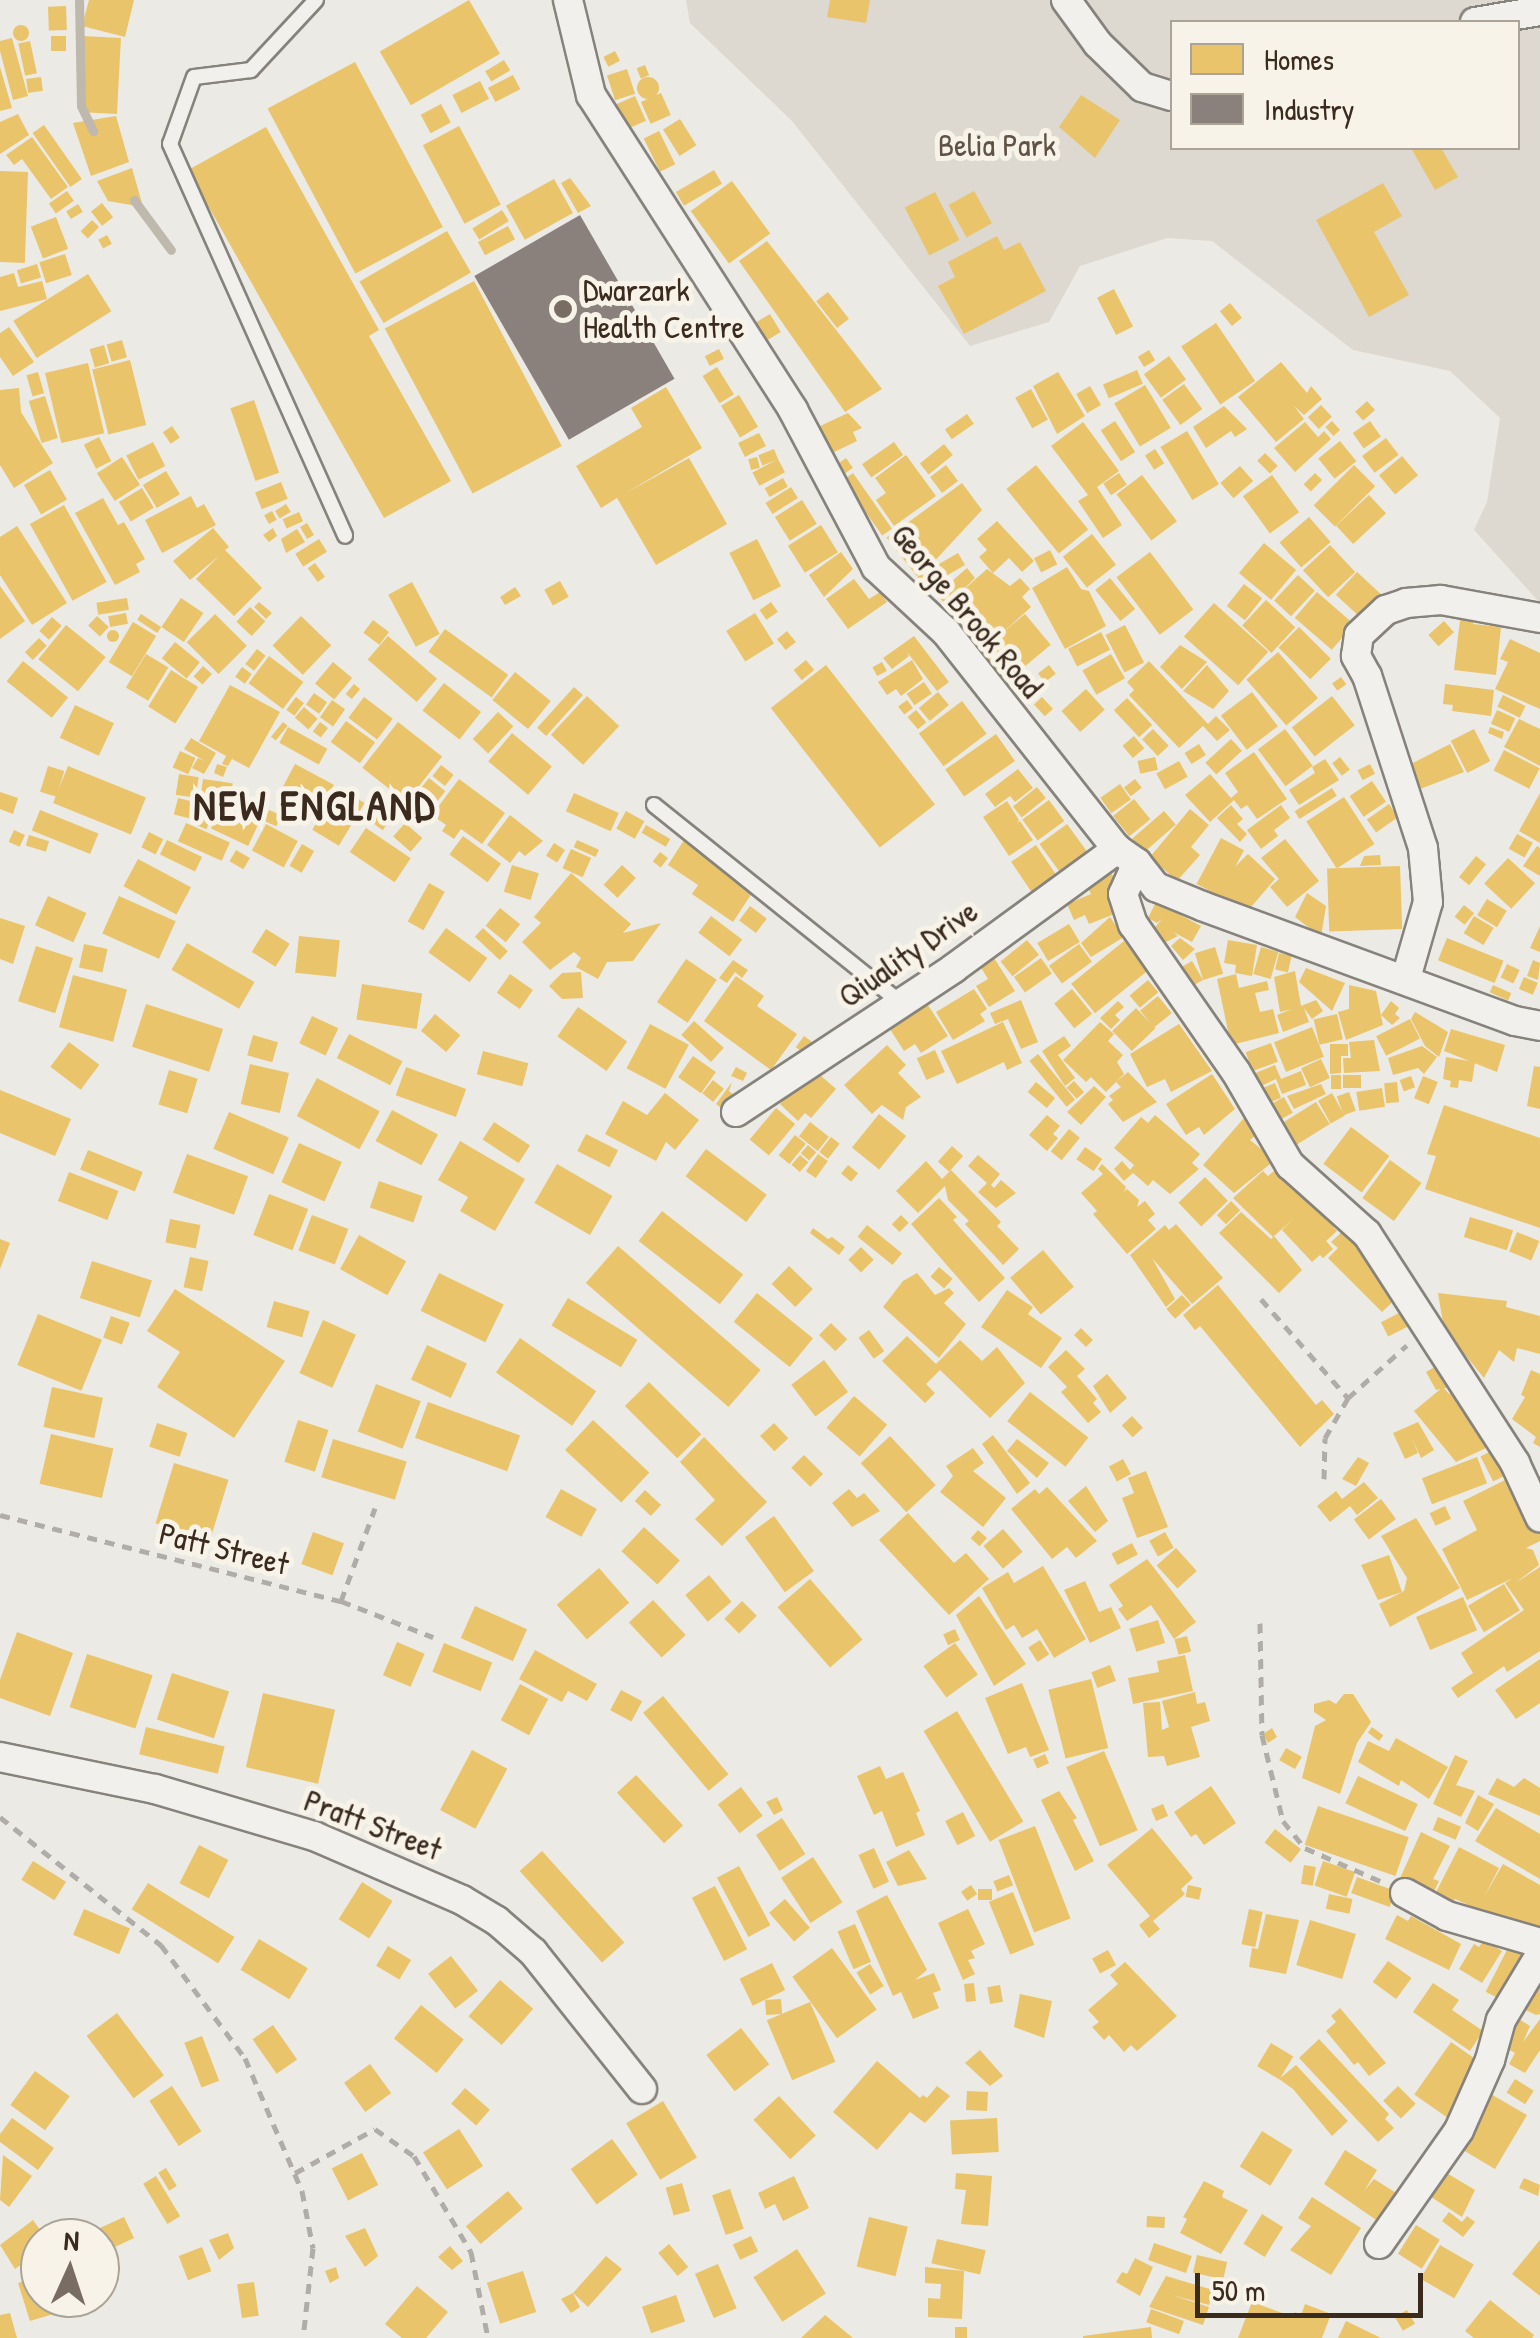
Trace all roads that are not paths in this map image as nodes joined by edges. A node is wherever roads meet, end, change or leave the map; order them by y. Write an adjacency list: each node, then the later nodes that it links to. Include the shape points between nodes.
1 (316, 0): 7 (lane, via 251,70 194,76 170,144)
2 (568, 0): 10 (street, George Brook Road, via 591,96 792,410 876,568 946,632)
3 (1066, 0): 6 (street, via 1142,87)
4 (1540, 11): 5 (street)
5 (1486, 20)
6 (1170, 95)
7 (344, 536)
8 (1540, 618): 11 (street, via 1441,600 1386,610 1359,635 1356,656 1423,848 1428,902)
9 (654, 806): 12 (lane)
10 (1127, 856): 11 (street, George Brook Road, via 1156,886); 12 (street, Qiuality Drive); 15 (street, via 1122,894 1142,940 1236,1072 1290,1166 1367,1234 1515,1462)
11 (1406, 978): 13 (street, George Brook Road)
12 (901, 1002): 14 (street, Qiuality Drive)
13 (1540, 1026)
14 (736, 1112)
15 (1540, 1517)
16 (0, 1757): 20 (street, Pratt Street, via 155,1789 314,1836 462,1900 534,1952)
17 (1406, 1893): 18 (street, via 1447,1916)
18 (1540, 1943)
19 (1540, 1956): 21 (street, via 1500,2020 1459,2130)
20 (642, 2089)
21 (1378, 2244)

